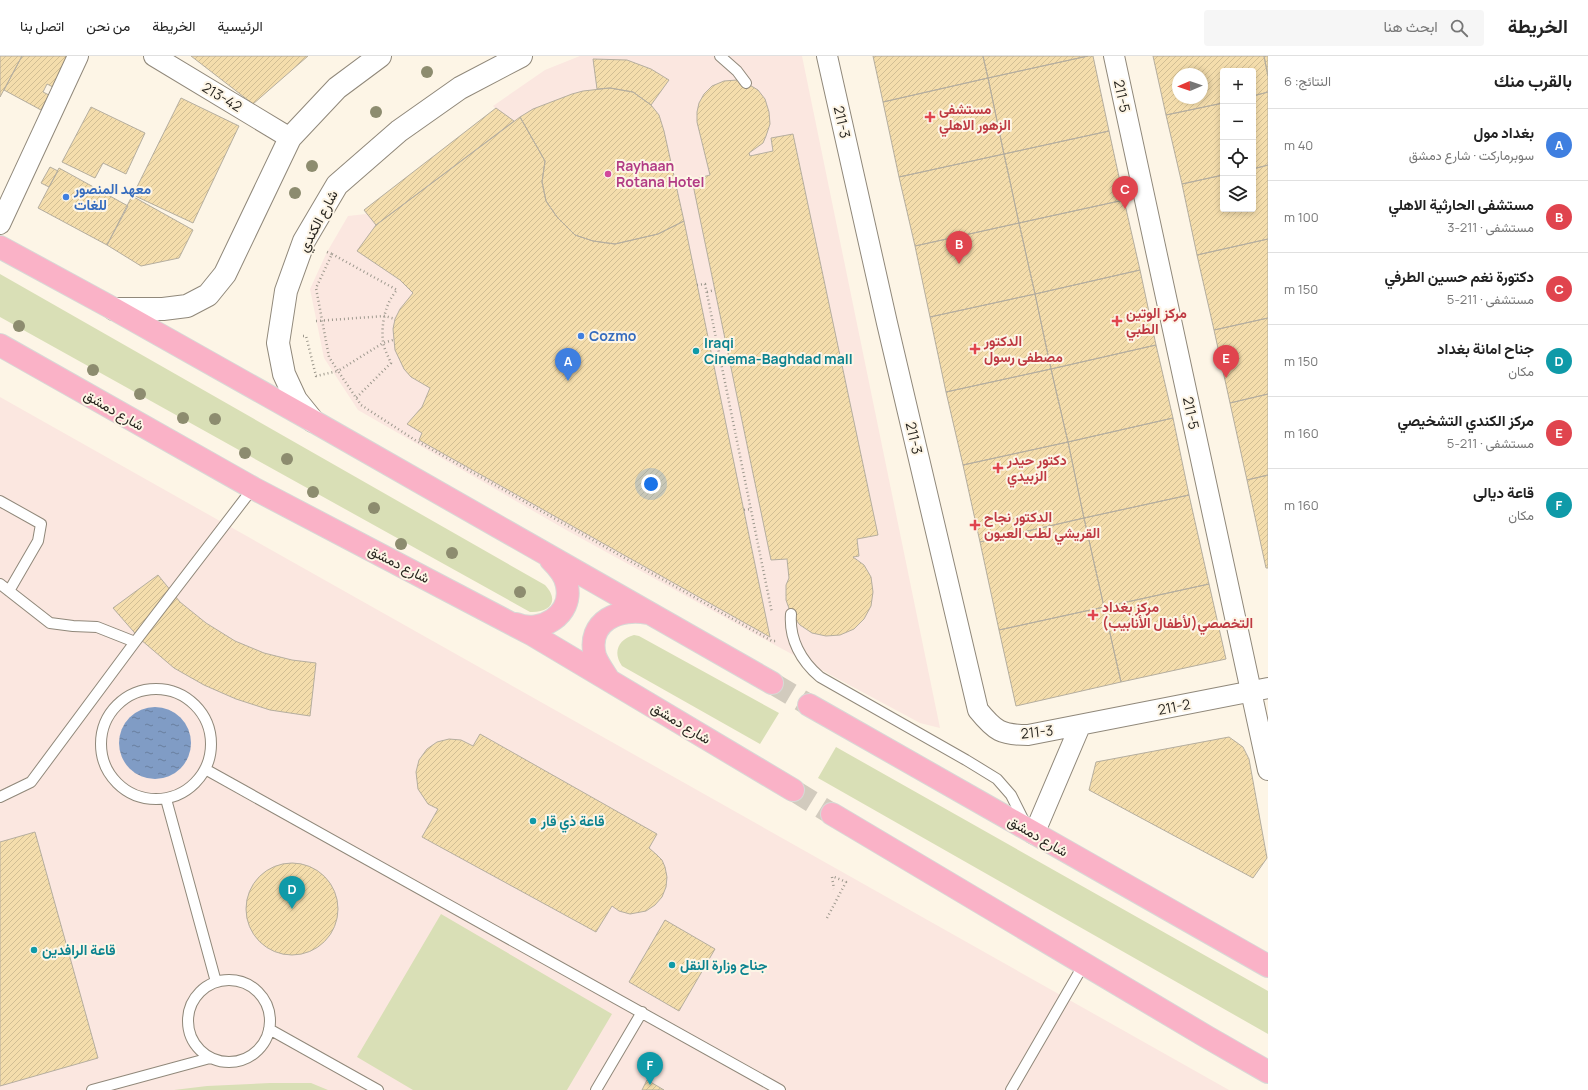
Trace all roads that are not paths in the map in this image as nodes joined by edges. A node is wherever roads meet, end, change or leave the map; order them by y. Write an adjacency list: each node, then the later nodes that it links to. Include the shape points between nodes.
1 (78, 56): 10 (street)
2 (154, 56): 9 (street, 213-42)
3 (380, 56): 9 (street, via 337,88)
4 (521, 56): 14 (street, شارع الكندي, via 460,88 399,131 337,185 304,241 286,291 278,343 284,374 296,400)
5 (720, 56): 8 (lane)
6 (827, 56): 28 (street, 211-3, via 978,710 1000,732 1016,735)
7 (1114, 56): 26 (street, 211-5)
8 (746, 83)
9 (290, 138): 12 (street, via 225,274 208,295 187,306 163,309)
10 (0, 224)
11 (0, 247): 12 (main road)
12 (114, 309): 14 (main road)
13 (0, 345): 15 (main road, شارع دمشق)
14 (313, 421): 17 (main road)
15 (253, 488): 22 (main road, شارع دمشق); 23 (lane)
16 (0, 501): 19 (lane, via 41,524 38,541)
17 (540, 551): 20 (main road); 22 (main road, via 556,565 565,578 568,594 565,605 552,622 540,626 519,626)
18 (0, 584): 19 (lane)
19 (9, 591): 23 (lane, via 50,623 97,627)
20 (651, 614): 24 (main road, via 622,612 607,619 598,631 594,643 595,656); 25 (main road)
21 (792, 614): 35 (lane, via 792,632 798,651 810,668 820,677 997,779 1011,794)
22 (511, 623): 24 (main road, شارع دمشق)
23 (135, 642): 32 (lane, via 31,782)
24 (610, 681): 31 (main road, شارع دمشق)
25 (772, 683)
26 (1260, 690): 28 (street, 211-2); 30 (street, 211-5)
27 (809, 705): 35 (main road, شارع دمشق)
28 (1080, 726): 35 (street)
29 (205, 769): 33 (lane, via 199,780 184,792); 33 (lane, via 212,744 208,725 199,708 184,696 166,690 147,689 129,696 114,708 104,725 101,744 104,763 111,777 122,788 136,796 151,800); 39 (lane)
30 (1268, 770)
31 (793, 790)
32 (0, 797)
33 (166, 799): 38 (lane)
34 (832, 814): 36 (main road)
35 (1032, 833): 37 (main road, شارع دمشق)
36 (1084, 964): 42 (main road); 47 (lane)
37 (1268, 966)
38 (216, 982): 40 (lane, via 243,982 255,988 269,1011); 41 (lane, via 204,988 195,998 189,1011 188,1024 192,1038 199,1049)
39 (642, 1012): 45 (lane); 46 (lane)
40 (269, 1028): 41 (lane, via 260,1049 250,1057 237,1062 223,1062); 44 (lane)
41 (210, 1058): 43 (lane)
42 (1268, 1072)
43 (92, 1090)
44 (378, 1090)
45 (596, 1090)
46 (780, 1090)
47 (1011, 1090)

